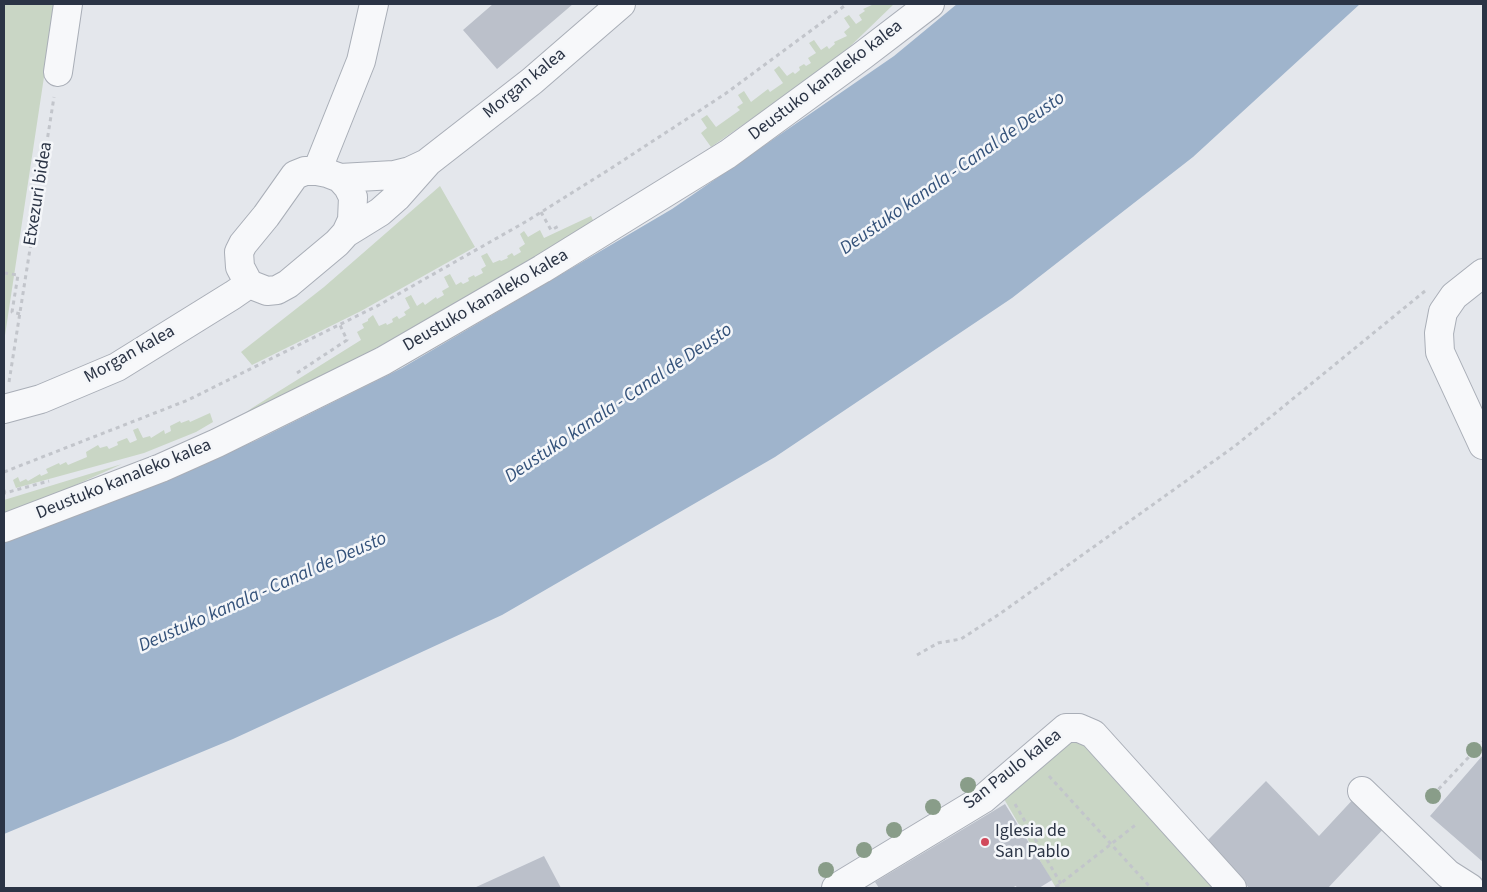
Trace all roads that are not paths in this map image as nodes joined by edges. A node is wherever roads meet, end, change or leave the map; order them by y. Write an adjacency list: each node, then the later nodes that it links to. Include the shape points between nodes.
1 (68, 4): 5 (street)
2 (374, 4): 7 (street)
3 (620, 4): 6 (street, Morgan kalea, via 532,81)
4 (930, 4): 13 (street, Deustuko kanaleko kalea, via 728,154 542,269 383,361 161,468)
5 (58, 72)
6 (428, 162): 7 (street, Morgan kalea, via 394,175); 8 (street, Morgan kalea, via 380,212)
7 (328, 174): 8 (street, via 348,187 353,197 352,220); 10 (street, Morgan kalea, via 305,171 295,175 243,244 239,252 240,266)
8 (346, 233): 10 (street, Morgan kalea, via 277,290 267,291)
9 (1483, 273): 12 (street, via 1454,296 1443,312 1440,333 1440,352)
10 (249, 284): 11 (street, Morgan kalea, via 117,367 41,399)
11 (6, 397)
12 (1483, 445)
13 (4, 528)
14 (1362, 791): 17 (street, via 1448,874)
15 (836, 888): 16 (street, San Paulo kalea, via 983,799 1066,728 1079,728 1093,734)
16 (1232, 888)
17 (1470, 888)

